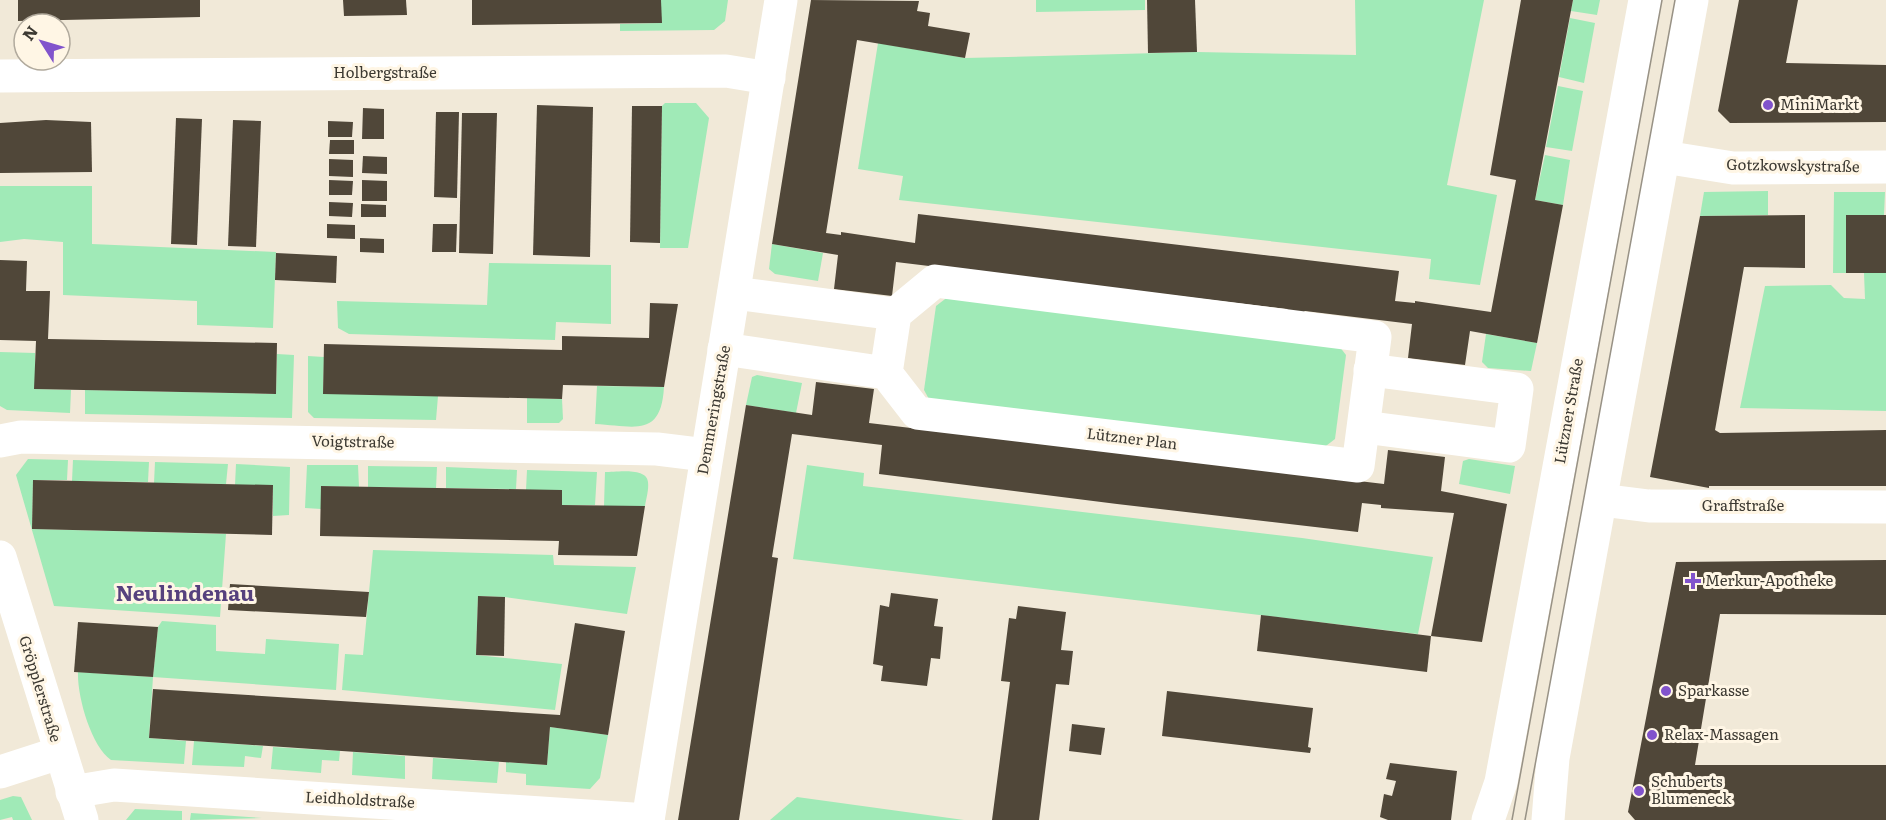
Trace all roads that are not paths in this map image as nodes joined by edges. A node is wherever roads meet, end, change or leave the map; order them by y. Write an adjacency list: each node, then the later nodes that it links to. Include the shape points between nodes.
1 (781, 0): 5 (street, Demmeringstraße)
2 (1645, 0): 23 (street, Lützner Straße, via 1501,782)
3 (1692, 0): 6 (street)
4 (0, 76): 5 (street, Holbergstraße, via 726,71)
5 (769, 78): 8 (street, Demmeringstraße)
6 (1664, 157): 7 (street, Gotzkowskystraße, via 1733,168); 16 (street)
7 (1886, 168)
8 (734, 293): 9 (street); 10 (street, Demmeringstraße)
9 (895, 314): 11 (street, Lützner Plan, via 935,281 1375,337); 12 (street)
10 (724, 349): 12 (street); 15 (street, Demmeringstraße)
11 (1370, 370): 13 (street, Lützner Plan); 13 (street, via 1516,389 1509,446)
12 (886, 373): 13 (street, Lützner Plan, via 917,413 1359,466)
13 (1364, 427)
14 (0, 441): 15 (street, Voigtstraße, via 21,437 321,441 657,448)
15 (706, 455): 22 (street, Demmeringstraße)
16 (1600, 500): 17 (street, Graffstraße, via 1649,506); 24 (street, via 1553,758)
17 (1886, 507)
18 (0, 557): 19 (street, Gröpplerstraße)
19 (59, 753): 20 (street); 21 (street, Gröpplerstraße)
20 (0, 771)
21 (77, 806): 22 (street, Leidholdstraße, via 114,785)
22 (648, 820)
23 (1488, 820)
24 (1548, 820)

